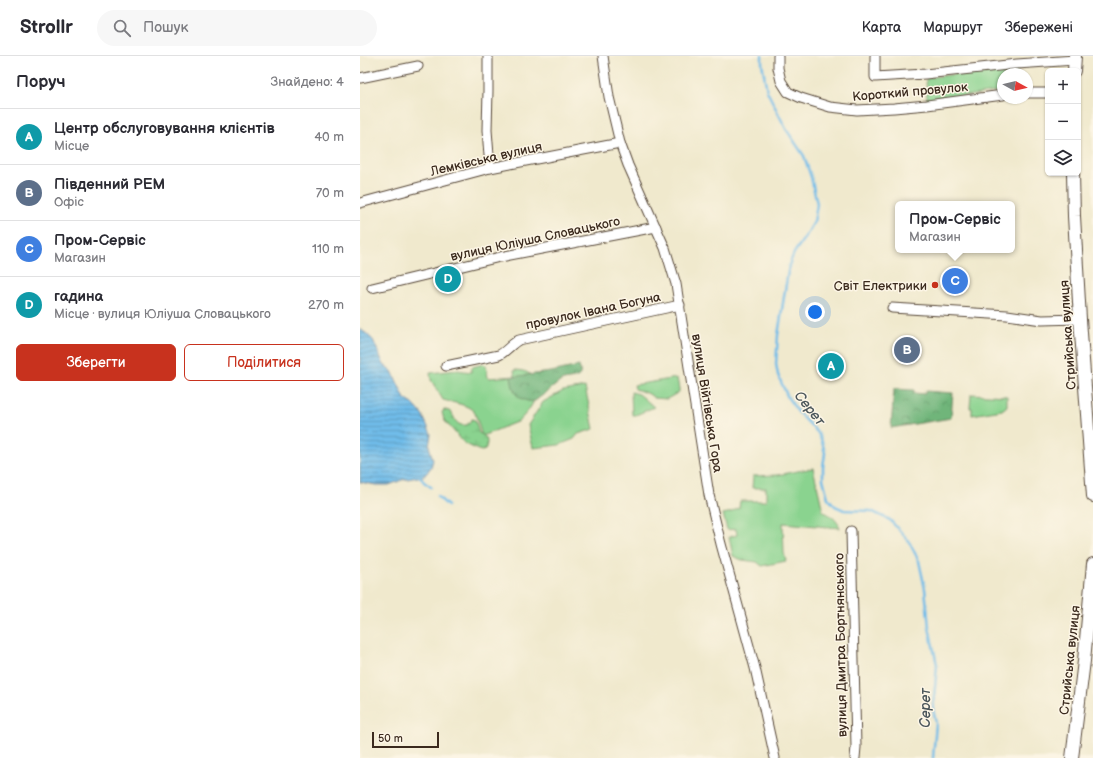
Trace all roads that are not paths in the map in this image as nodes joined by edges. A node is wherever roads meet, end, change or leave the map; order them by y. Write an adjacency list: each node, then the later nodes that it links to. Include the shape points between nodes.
1 (488, 56): 12 (street, via 487,130)
2 (603, 56): 11 (street, вулиця Війтівська Гора)
3 (778, 56): 10 (street, Короткий провулок, via 781,81 788,92 830,107 857,110 894,108)
4 (875, 56): 5 (street, via 875,77 1017,64)
5 (1075, 62)
6 (418, 66): 7 (street)
7 (360, 78)
8 (1033, 93): 9 (street)
9 (1045, 93)
10 (997, 96)
11 (620, 143): 12 (street, Лемківська вулиця); 15 (street, вулиця Війтівська Гора)
12 (490, 168): 14 (street, Лемківська вулиця)
13 (1073, 176): 19 (main road, Стрийська вулиця)
14 (360, 202)
15 (656, 227): 16 (street, вулиця Юліуша Словацького, via 500,257); 17 (street, вулиця Війтівська Гора, via 672,269)
16 (372, 288)
17 (680, 305): 20 (street, провулок Івана Богуна, via 519,340 499,355); 25 (street, вулиця Війтівська Гора, via 709,495 755,668)
18 (892, 308): 19 (street, via 1007,315 1042,320)
19 (1080, 319): 21 (main road, Стрийська вулиця)
20 (446, 366)
21 (1090, 409): 22 (main road, Стрийська вулиця)
22 (1093, 496)
23 (851, 531): 26 (street, вулиця Дмитра Бортнянського)
24 (1093, 564): 27 (main road, Стрийська вулиця)
25 (775, 758)
26 (855, 758)
27 (1072, 758)

